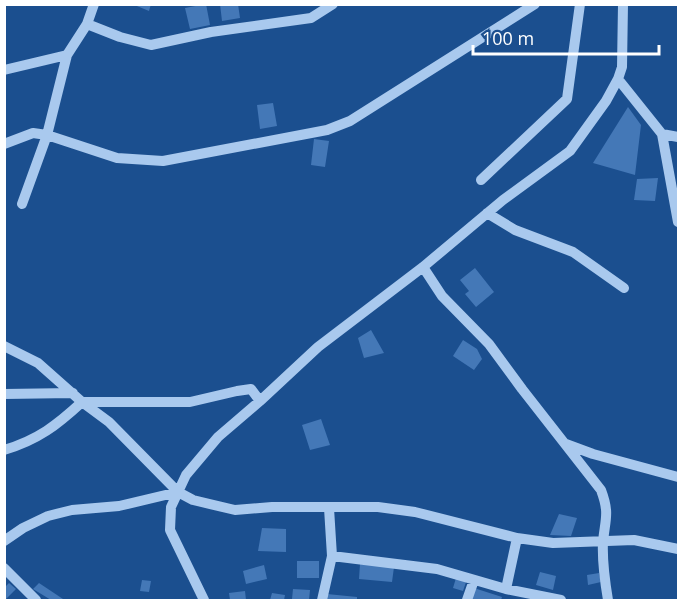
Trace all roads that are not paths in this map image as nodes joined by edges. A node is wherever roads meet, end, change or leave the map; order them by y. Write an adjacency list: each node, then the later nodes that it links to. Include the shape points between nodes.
1 (94, 4): 6 (street)
2 (333, 4): 6 (street, via 310,18 151,45)
3 (535, 4): 11 (street, via 350,121 327,130 163,161 117,158)
4 (580, 4): 15 (street, via 567,99)
5 (623, 4): 9 (street, via 622,67)
6 (87, 24): 7 (street)
7 (67, 55): 8 (street); 11 (street)
8 (4, 70)
9 (618, 80): 10 (street); 17 (street, via 570,151)
10 (662, 134): 12 (street); 14 (street)
11 (47, 135): 13 (street, via 33,133); 16 (street)
12 (678, 137)
13 (4, 144)
14 (674, 170): 18 (street)
15 (481, 180)
16 (22, 204)
17 (487, 213): 19 (street); 20 (street, via 514,230 573,252)
18 (678, 222)
19 (423, 267): 24 (street, via 318,348); 26 (street, via 442,296 489,344)
20 (624, 288)
21 (5, 350): 22 (street, via 38,363)
22 (73, 393): 23 (street); 25 (street)
23 (4, 394)
24 (261, 401): 25 (street, via 251,389 190,402); 29 (street, via 218,437 186,475)
25 (82, 402): 27 (street, via 40,436); 29 (street, via 109,422)
26 (566, 444): 28 (street); 33 (street, via 601,490 607,505)
27 (4, 450)
28 (678, 477)
29 (178, 492): 30 (street, via 215,507 235,510); 32 (street, via 120,506 48,516); 40 (street, via 171,507 170,530)
30 (329, 508): 31 (street, via 378,507 415,512); 35 (street)
31 (517, 538): 33 (street, via 553,543); 38 (street)
32 (4, 541)
33 (603, 542): 34 (street, via 634,540); 44 (street)
34 (678, 549)
35 (332, 556): 37 (street, via 438,569); 41 (street)
36 (4, 568): 39 (street)
37 (474, 580): 38 (street); 42 (street)
38 (506, 589): 43 (street)
39 (36, 600)
40 (204, 600)
41 (322, 600)
42 (467, 600)
43 (561, 600)
44 (608, 600)

